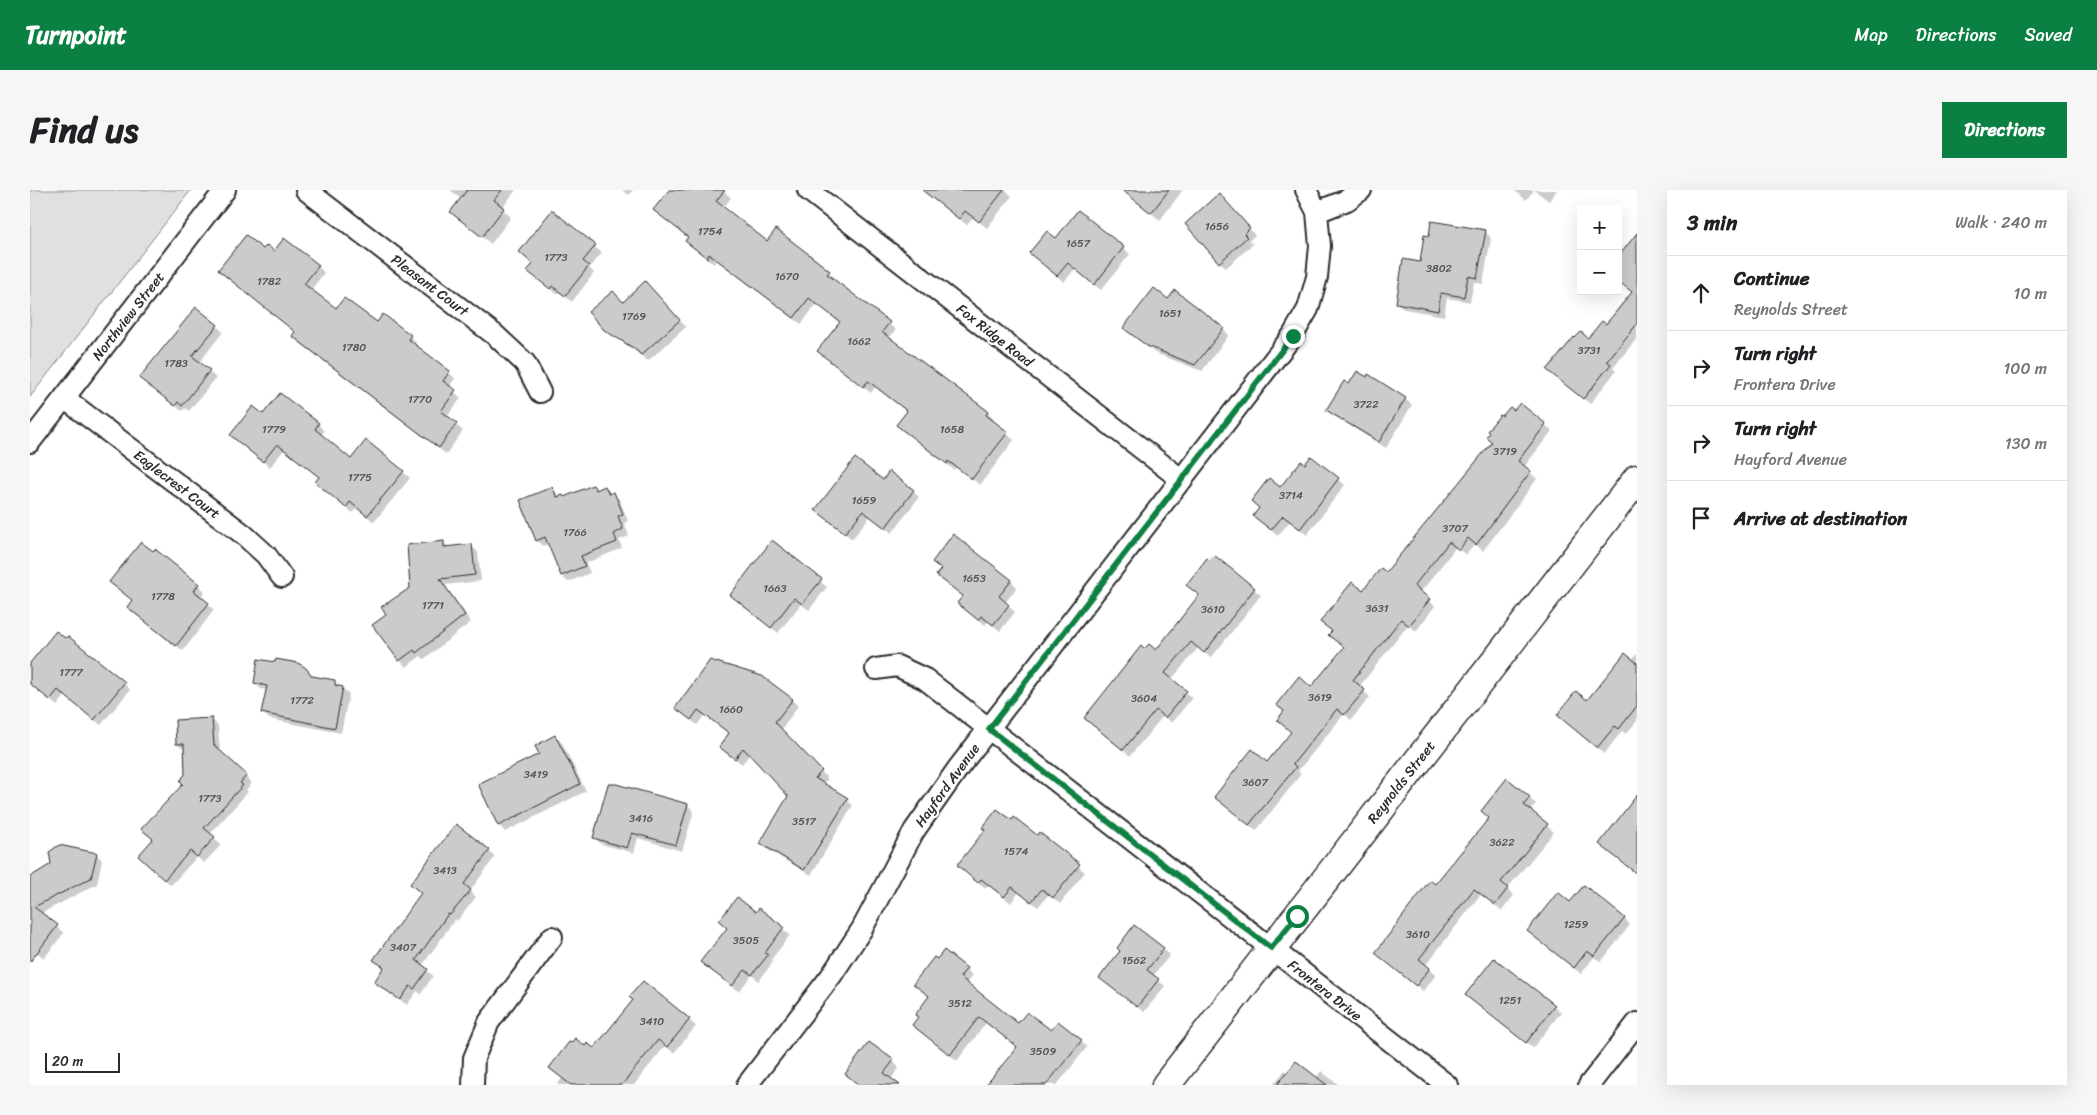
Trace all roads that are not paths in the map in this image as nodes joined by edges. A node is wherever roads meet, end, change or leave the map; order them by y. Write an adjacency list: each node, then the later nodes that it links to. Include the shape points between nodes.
1 (225, 190): 8 (street, Northview Street)
2 (306, 190): 7 (street, Pleasant Court, via 495,335 525,363)
3 (808, 190): 11 (street, Fox Ridge Road)
4 (1306, 190): 6 (street, Hayford Avenue)
5 (1361, 190): 6 (street, via 1347,200)
6 (1317, 212): 11 (street, Hayford Avenue, via 1320,246 1317,277 1308,309 1293,336)
7 (540, 392)
8 (64, 398): 9 (street, Northview Street); 12 (street, Eaglecrest Court, via 243,534 266,555)
9 (30, 442)
10 (1637, 479): 16 (street, Reynolds Street)
11 (1182, 480): 14 (street, Hayford Avenue)
12 (282, 577)
13 (876, 669): 14 (street, Frontera Drive, via 897,666 925,679)
14 (989, 729): 16 (street, Frontera Drive); 19 (street, Hayford Avenue, via 914,831 862,929 831,976)
15 (552, 937): 18 (street, via 489,1022 474,1058)
16 (1271, 948): 20 (street, Reynolds Street); 21 (street, Frontera Drive)
17 (1637, 1023): 22 (street)
18 (473, 1085)
19 (747, 1085)
20 (1166, 1085)
21 (1447, 1085)
22 (1589, 1085)

